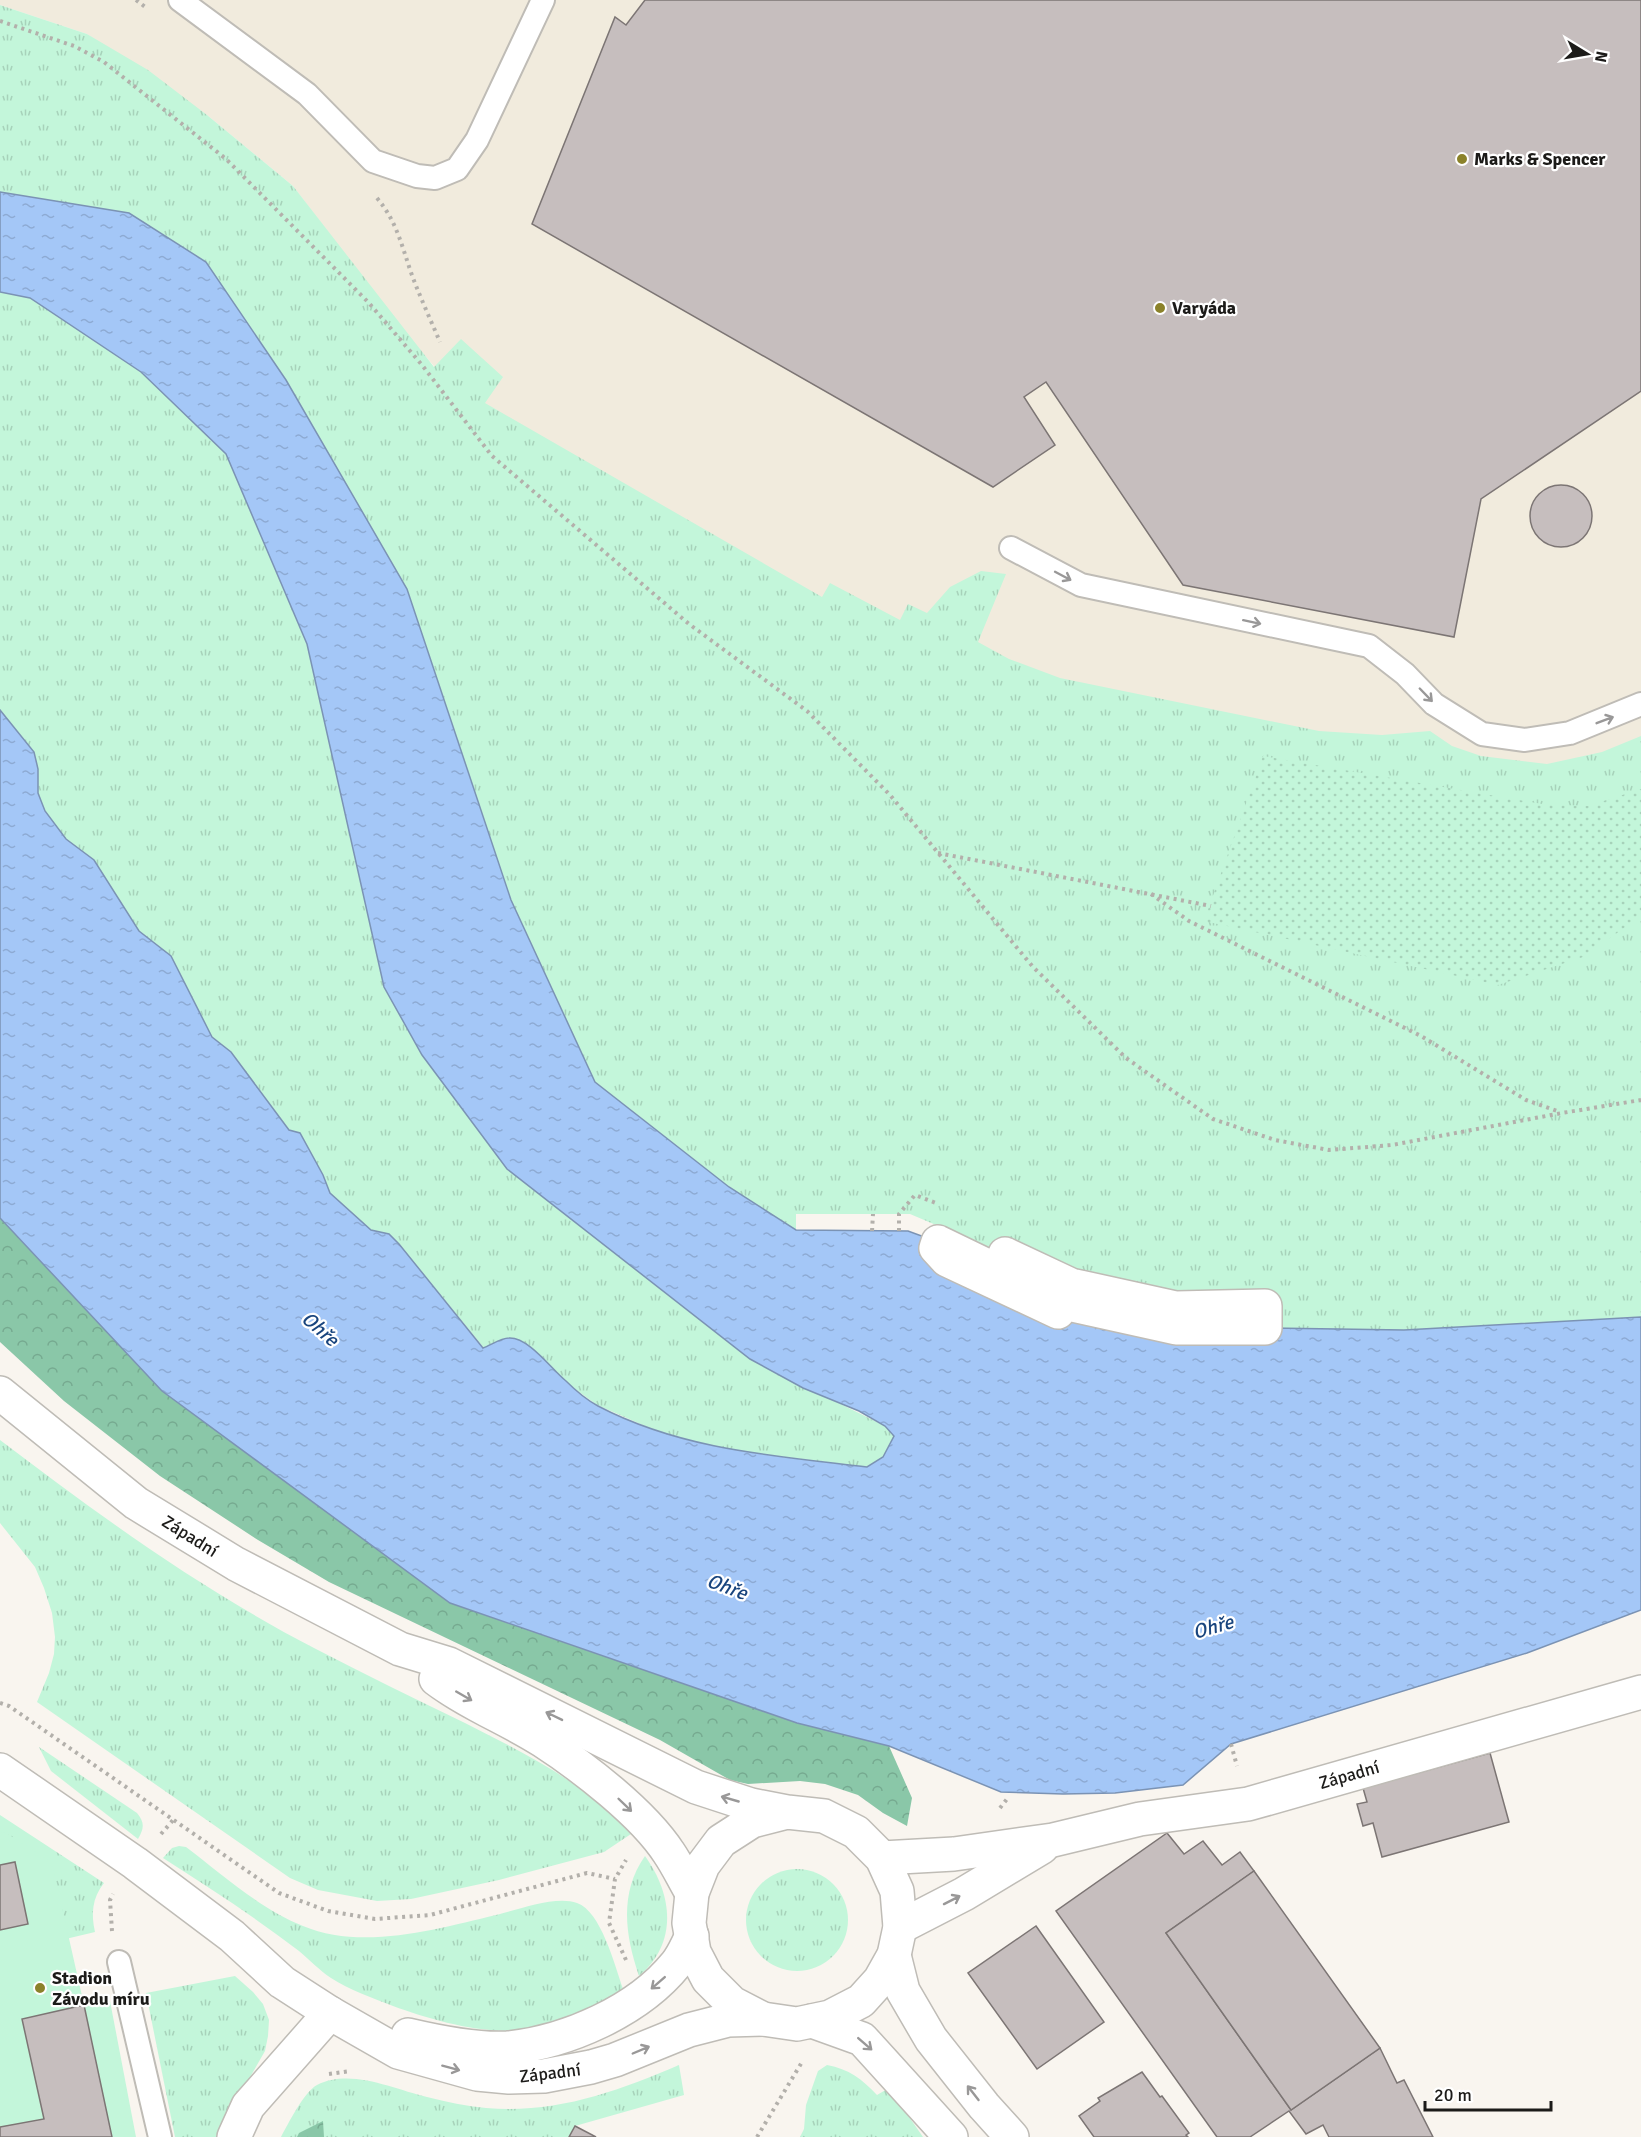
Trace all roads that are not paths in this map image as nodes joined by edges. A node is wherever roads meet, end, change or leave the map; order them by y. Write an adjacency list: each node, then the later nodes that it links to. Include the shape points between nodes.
1 (180, 0): 2 (lane, via 307,94 373,161 435,178 457,169 477,140)
2 (543, 0)
3 (1011, 548): 4 (lane, one-way to 4, via 1081,585 1369,646 1405,674 1434,704 1482,734 1525,740 1570,733)
4 (1641, 704)
5 (1176, 1328): 5 (street, via 1265,1328 1264,1306 1176,1308 1071,1285 1005,1254 998,1270 938,1242 936,1248 947,1260 1058,1311 1063,1303)
6 (0, 1393): 7 (street, Západní, via 136,1503 236,1564)
7 (400, 1650): 10 (street, Západní, one-way to 7, via 696,1787 449,1664); 13 (street, Západní, one-way to 13, via 439,1681 542,1741 605,1787 669,1853)
8 (1641, 1692): 11 (street, Západní, via 1248,1804 1140,1819)
9 (0, 1770): 17 (street, Západní, via 135,1863 232,1936 282,1982)
10 (787, 1812): 12 (street, Západní, via 824,1816 856,1832); 13 (street, Západní, via 752,1821 722,1841 703,1865)
11 (1053, 1840): 12 (street, Západní, via 954,1854); 15 (street, Západní, one-way to 11, via 963,1894)
12 (882, 1858): 15 (street, Západní, via 897,1891)
13 (692, 1893): 14 (street, Západní)
14 (692, 1936): 17 (street, Západní, one-way to 17, via 678,1962 642,1996 588,2026 546,2042 506,2048 446,2044); 18 (street, Západní, via 694,1952 708,1979 732,2003)
15 (897, 1941): 19 (street, Západní, via 880,1980 861,2001 830,2018); 23 (street, Západní, one-way to 15, via 931,2039 903,1991)
16 (119, 1962): 20 (lane)
17 (335, 2016): 18 (street, Západní, one-way to 18, via 398,2052 477,2074 509,2078 591,2067 689,2030 728,2020); 21 (street, via 248,2106)
18 (763, 2019): 19 (street, Západní, via 797,2024)
19 (812, 2021): 22 (street, Západní, one-way to 22, via 862,2039)
20 (160, 2137)
21 (234, 2137)
22 (951, 2137)
23 (1011, 2137)

